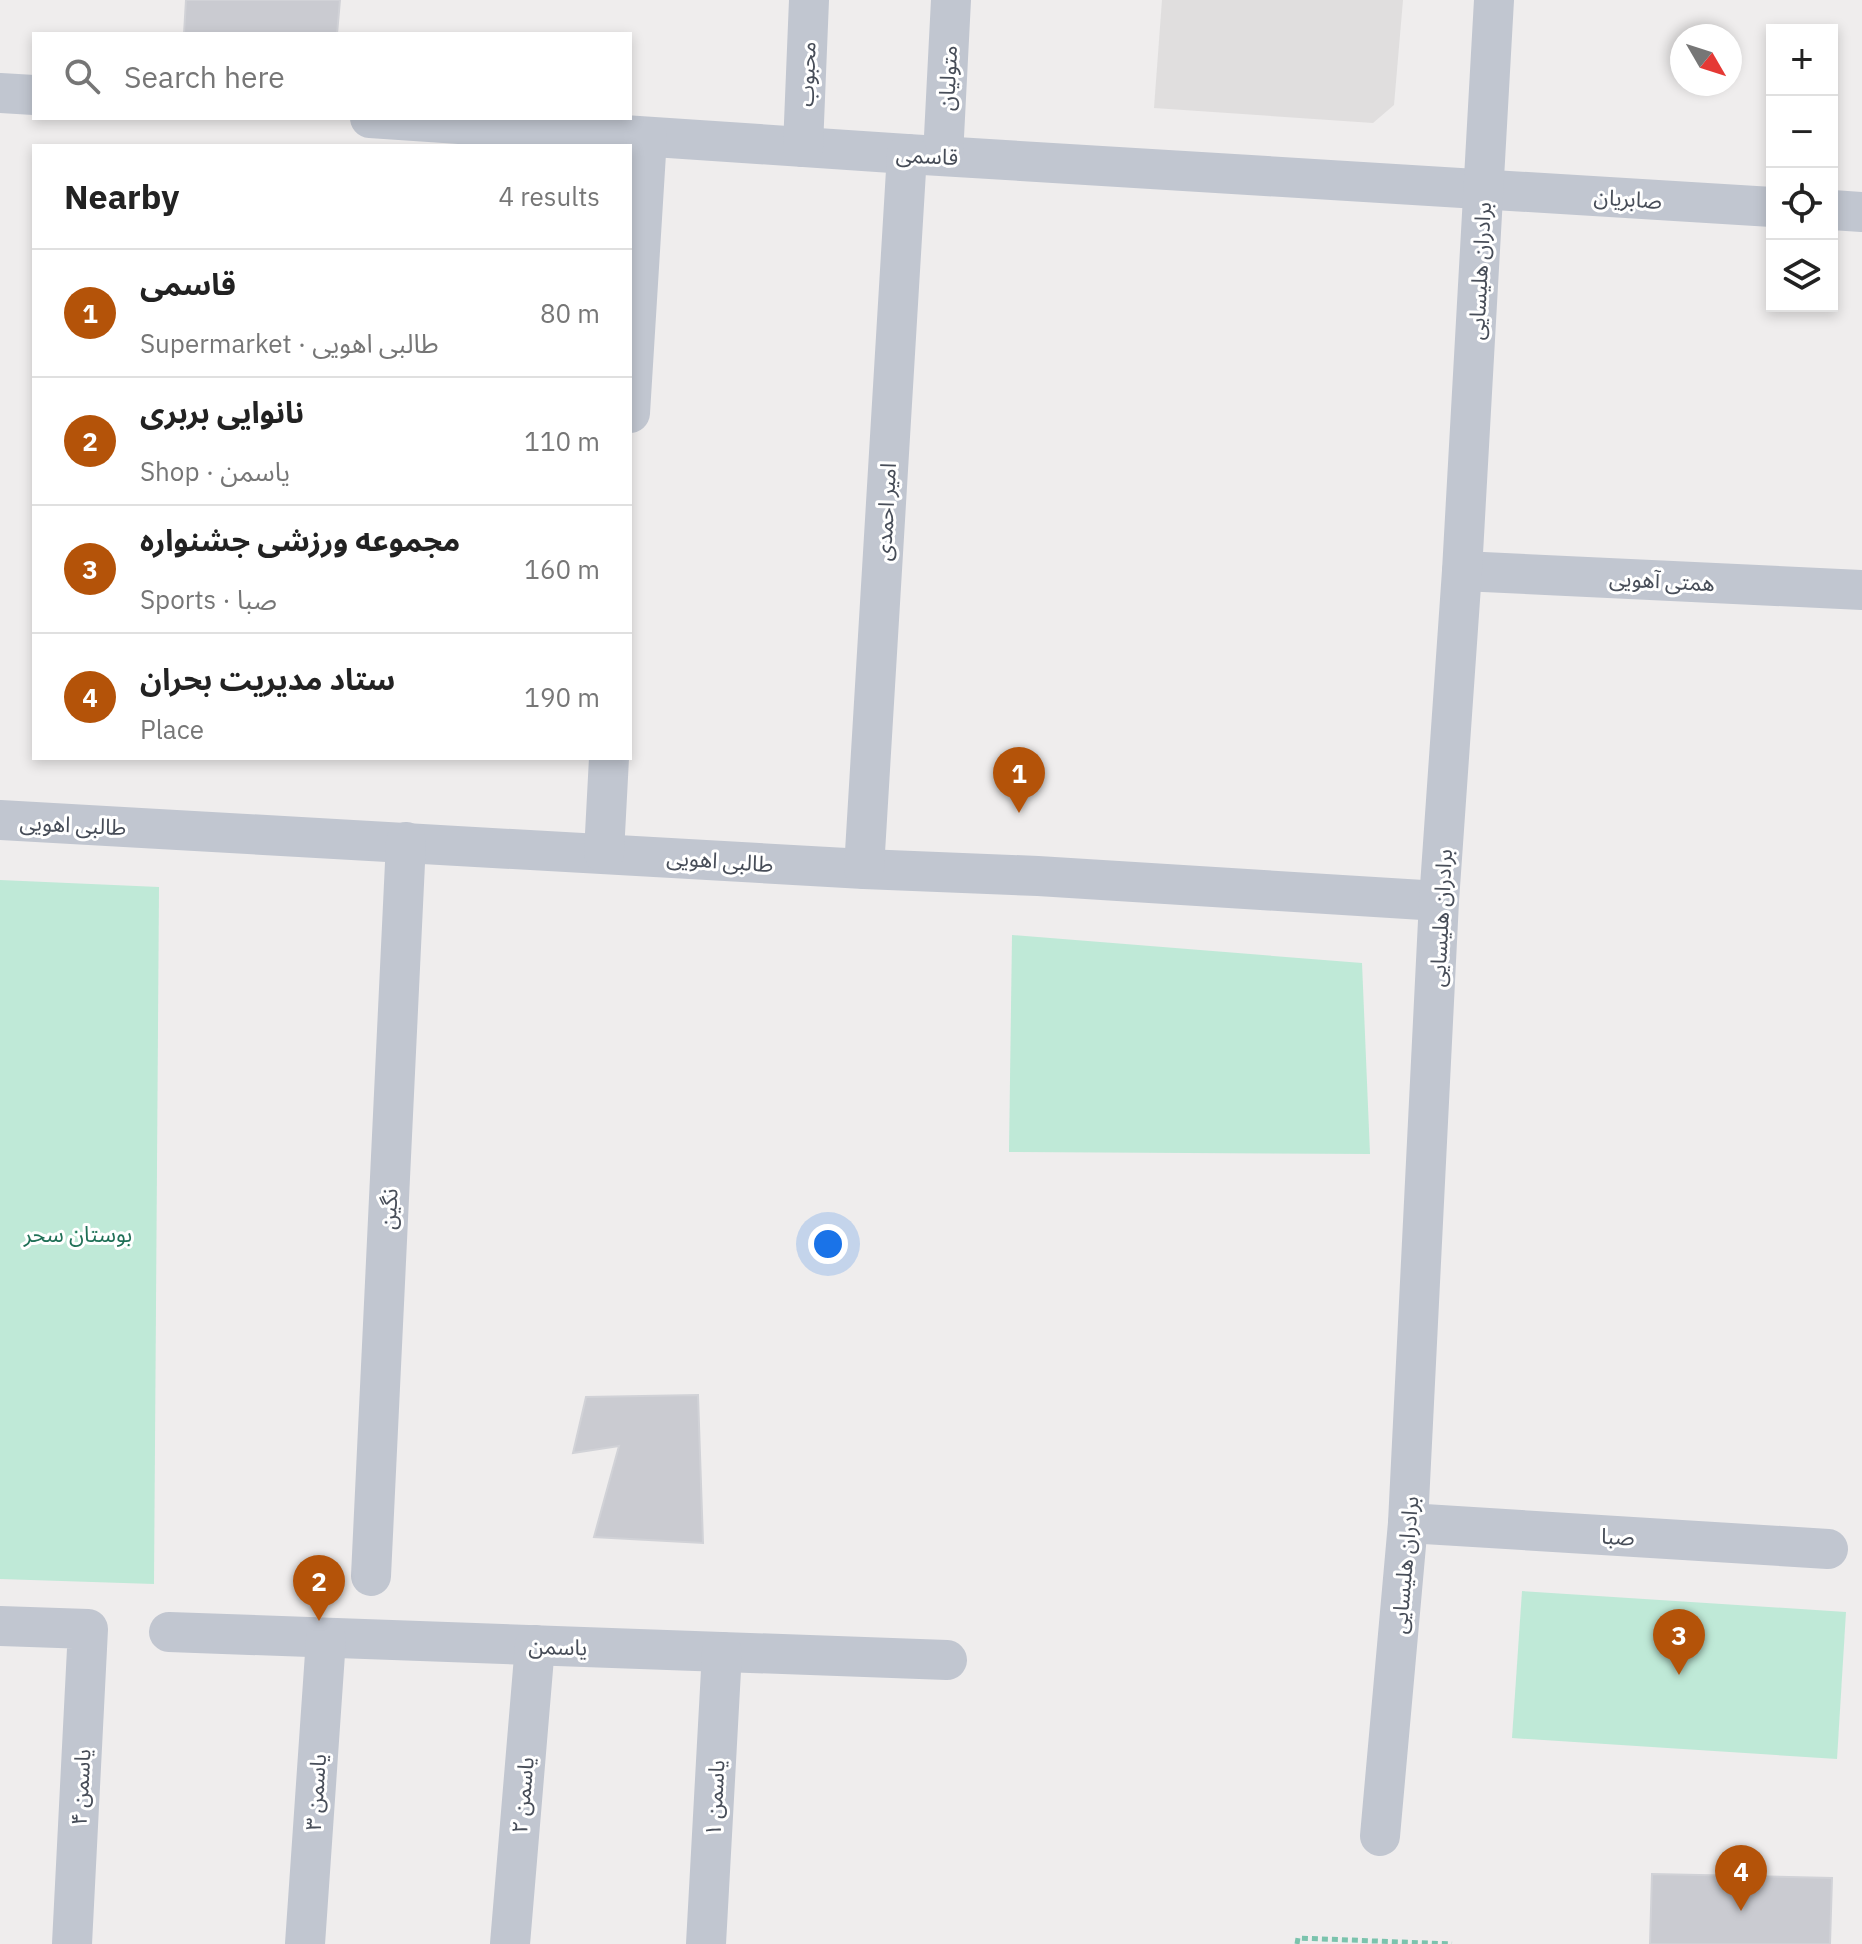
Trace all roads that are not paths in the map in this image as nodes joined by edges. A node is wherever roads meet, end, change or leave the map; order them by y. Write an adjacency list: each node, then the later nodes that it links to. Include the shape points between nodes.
1 (809, 0): 8 (street, محبوب)
2 (951, 0): 9 (street, متولیان)
3 (1494, 0): 10 (street, برادران هلیسایی)
4 (0, 93): 5 (street)
5 (32, 95)
6 (399, 120): 7 (street, قاسمی)
7 (647, 137): 8 (street, قاسمی); 14 (street)
8 (803, 147): 9 (street, قاسمی)
9 (925, 155): 10 (street, قاسمی); 21 (street, امیر احمدی)
10 (1484, 189): 11 (street, صابریان); 15 (street, برادران هلیسایی)
11 (1766, 207)
12 (1838, 210): 13 (street)
13 (1862, 212)
14 (632, 381)
15 (1462, 571): 16 (street, همتی آهویی); 22 (street, برادران هلیسایی)
16 (1862, 590)
17 (609, 760): 20 (street)
18 (0, 820): 19 (street, طالبی اهویی)
19 (406, 842): 20 (street, طالبی اهویی); 25 (street, نگین)
20 (604, 853): 21 (street, طالبی اهویی)
21 (864, 869): 22 (street, طالبی اهویی)
22 (1439, 901): 23 (street, برادران هلیسایی)
23 (1408, 1523): 24 (street, صبا); 32 (street, برادران هلیسایی)
24 (1828, 1549)
25 (371, 1576)
26 (0, 1626): 33 (street, یاسمن ۴, via 88,1629)
27 (169, 1632): 28 (street, یاسمن)
28 (326, 1639): 29 (street, یاسمن); 34 (street, یاسمن ۳)
29 (535, 1645): 30 (street, یاسمن); 35 (street, یاسمن ۲)
30 (722, 1652): 31 (street, یاسمن); 36 (street, یاسمن ۱)
31 (947, 1660)
32 (1380, 1836)
33 (72, 1944)
34 (305, 1944)
35 (510, 1944)
36 (706, 1944)

